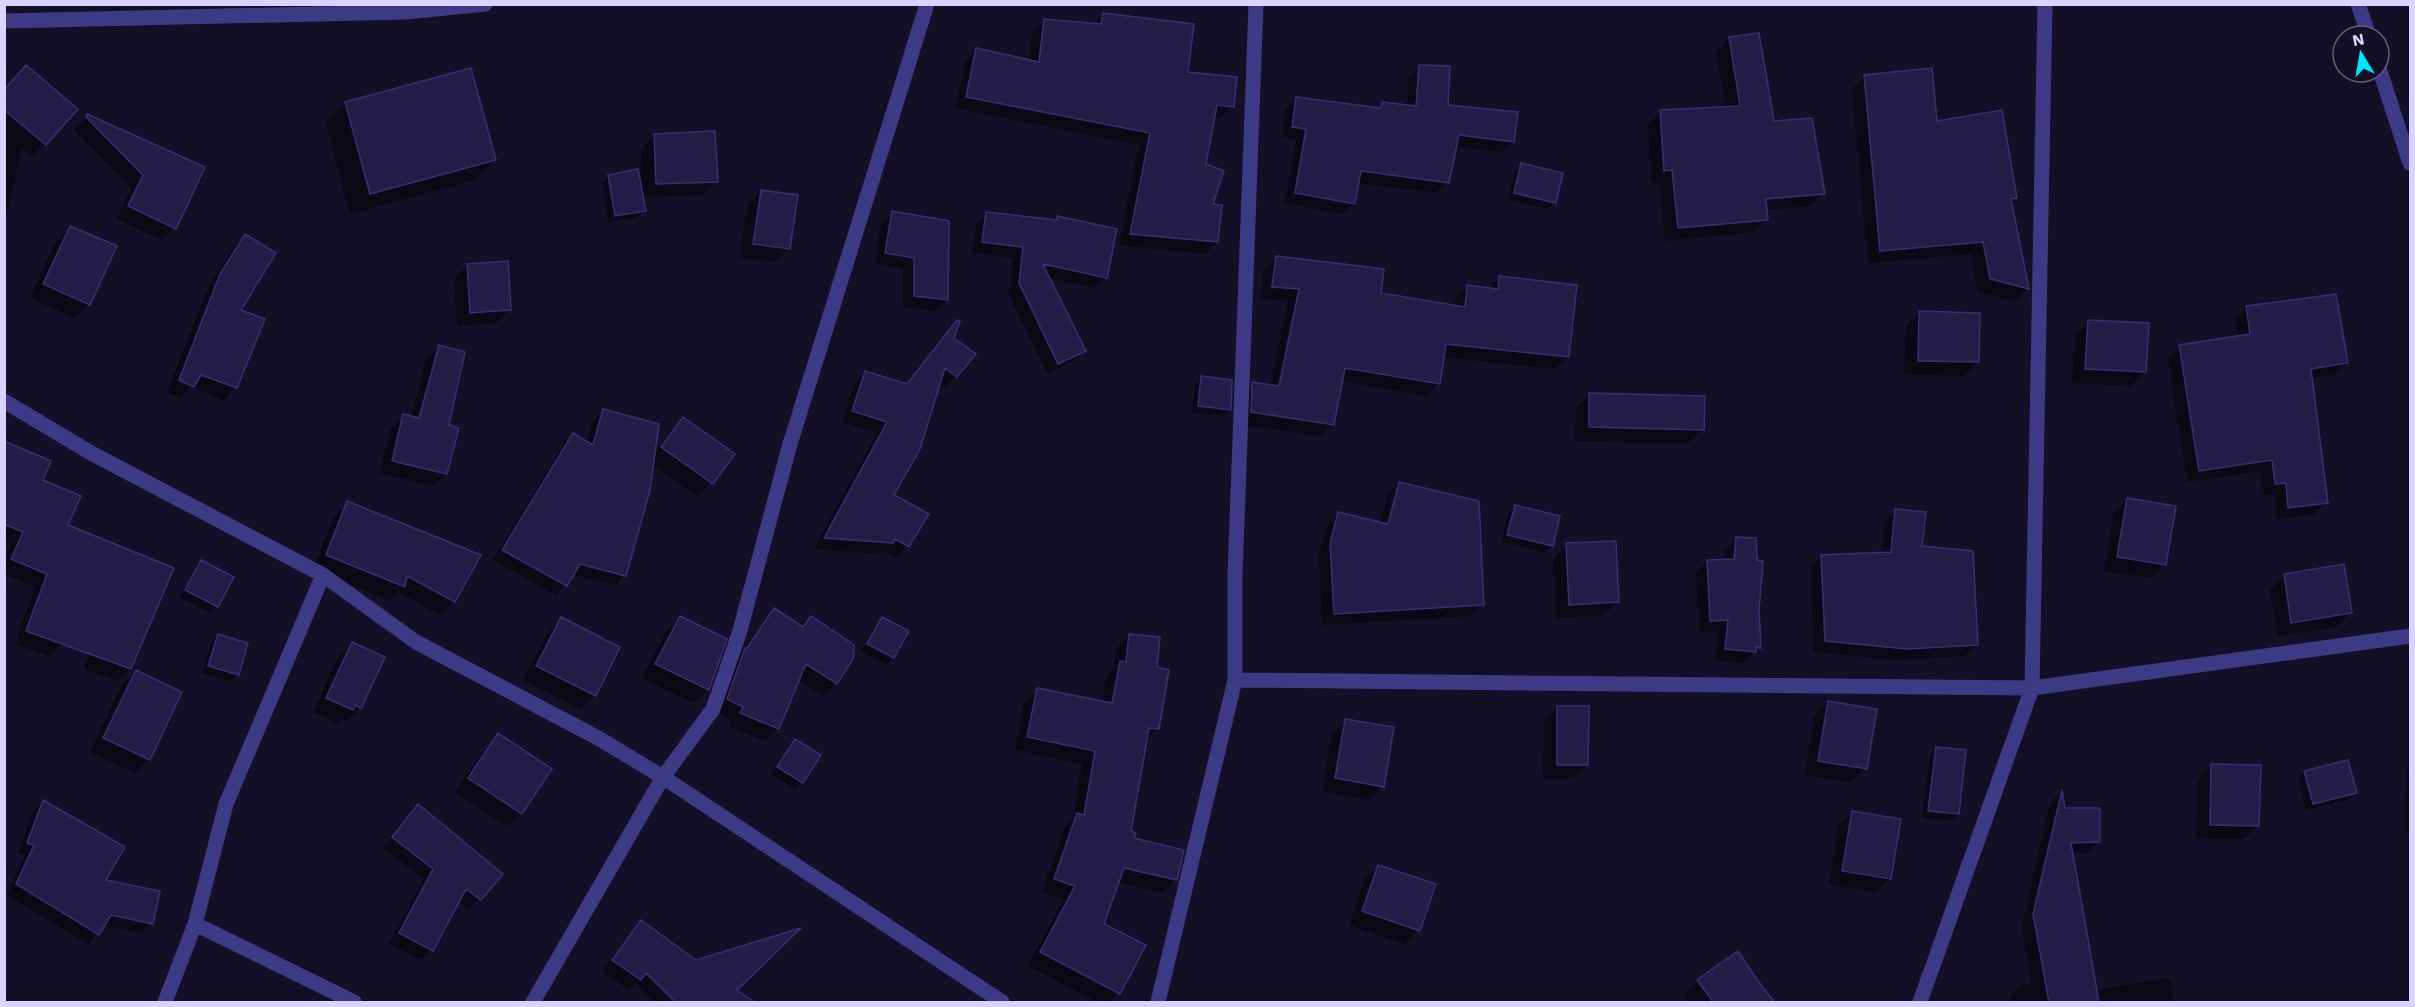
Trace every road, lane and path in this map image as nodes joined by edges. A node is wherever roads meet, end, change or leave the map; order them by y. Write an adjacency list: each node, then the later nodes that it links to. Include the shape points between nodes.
1 (485, 4): 6 (street)
2 (927, 4): 16 (street, via 790,444 739,634 713,709)
3 (1256, 4): 14 (street)
4 (2045, 4): 15 (street)
5 (2358, 4): 8 (street)
6 (411, 8): 7 (street)
7 (4, 21)
8 (2364, 24)
9 (2384, 84): 10 (street)
10 (2410, 163)
11 (4, 401): 12 (street, via 91,453)
12 (323, 575): 16 (street, via 416,642 598,738); 17 (street, via 226,804)
13 (2410, 636): 15 (street)
14 (1234, 680): 15 (street); 22 (street)
15 (2032, 688): 23 (street)
16 (663, 777): 20 (street); 21 (street)
17 (195, 924): 18 (street); 19 (street)
18 (165, 1002)
19 (354, 1002)
20 (533, 1002)
21 (1002, 1002)
22 (1158, 1002)
23 (1920, 1002)

